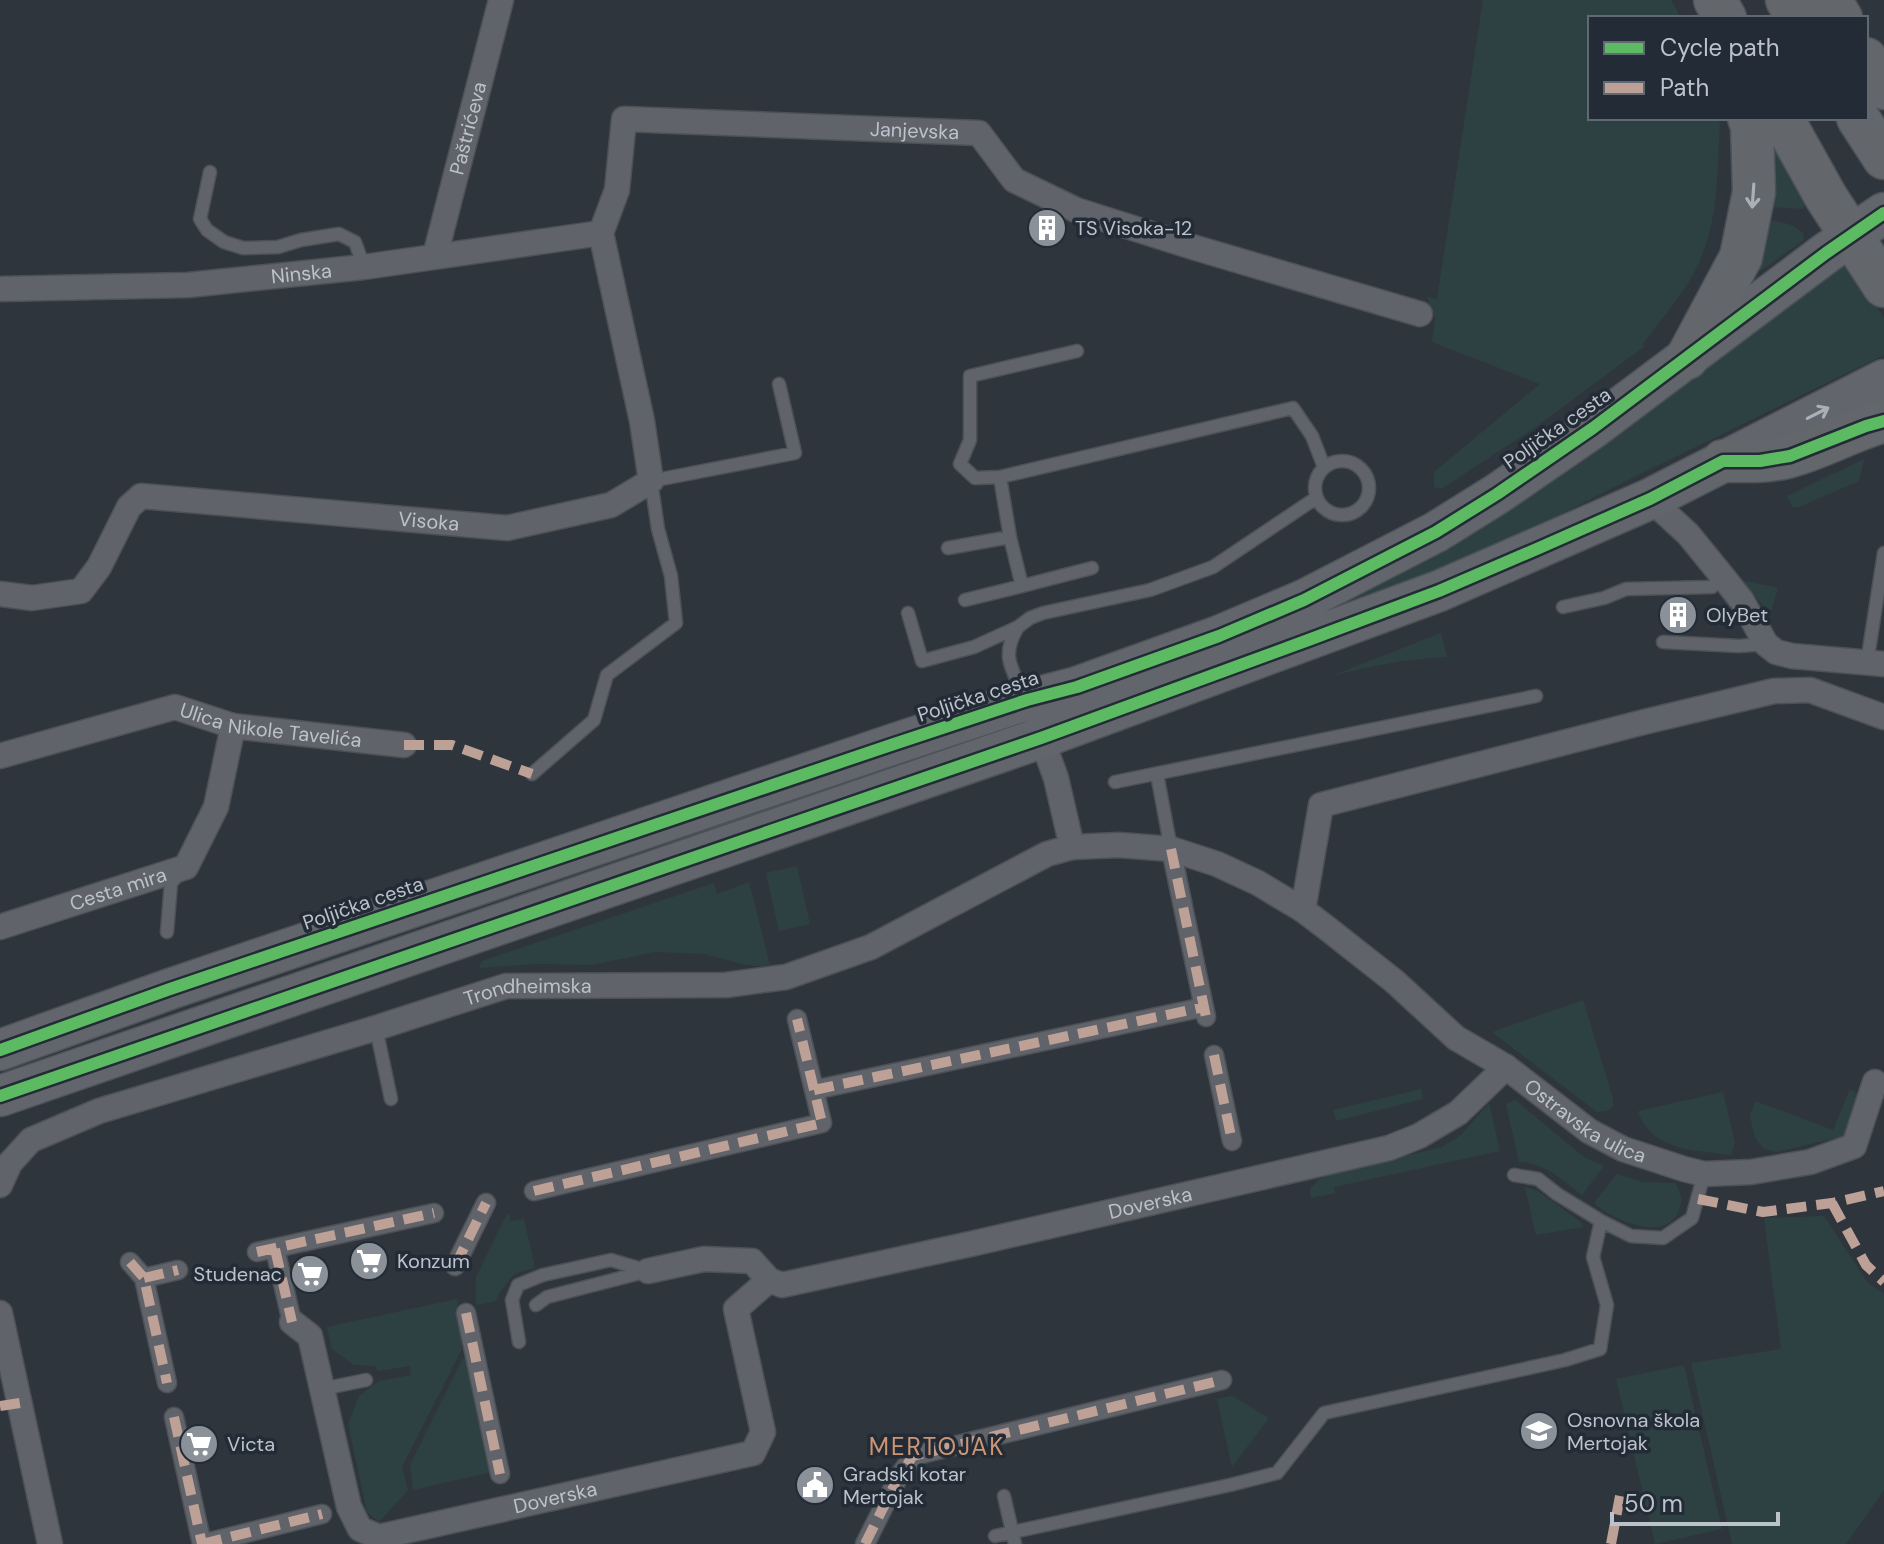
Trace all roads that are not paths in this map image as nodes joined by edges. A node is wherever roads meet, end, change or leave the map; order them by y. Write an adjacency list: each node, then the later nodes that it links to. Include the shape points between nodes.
1 (501, 0): 9 (street, Paštrićeva)
2 (1868, 62): 3 (highway)
3 (1884, 88)
4 (1750, 120): 15 (highway, one-way to 15, via 1754,192 1741,257)
5 (1783, 120): 7 (highway, via 1826,197)
6 (210, 172): 10 (lane, via 200,219 224,242 243,248 278,247 339,234 355,242)
7 (1868, 224): 11 (highway); 15 (main road, Poljička cesta)
8 (601, 233): 9 (street, Ninska); 13 (street, Janjevska, via 617,190 624,119 979,133 1014,180 1076,210); 22 (street)
9 (435, 256): 10 (street, Ninska)
10 (364, 267): 12 (street, Ninska, via 188,285)
11 (1884, 286)
12 (0, 289)
13 (1420, 314)
14 (1077, 351): 21 (lane, via 970,376 970,440 960,464 975,478)
15 (1687, 358): 40 (main road, Poljička cesta, via 1497,494 1365,570 1219,636)
16 (1884, 380): 19 (main road, one-way to 16)
17 (779, 384): 22 (lane, via 795,453)
18 (1884, 421): 19 (highway, via 1790,456)
19 (1723, 461): 24 (main road)
20 (1324, 467): 21 (lane, via 1293,408); 23 (lane, via 1315,481); 23 (lane, via 1342,460 1360,467 1369,493 1359,509 1343,515 1327,511)
21 (1000, 477): 25 (lane)
22 (651, 481): 31 (street, Visoka, via 611,505 507,528 141,496 129,507 81,591 32,598); 46 (lane, via 676,623 607,675 594,720)
23 (1316, 498): 35 (lane, via 1213,567 1150,590 1043,613)
24 (1650, 499): 29 (street); 43 (main road, via 1439,591)
25 (1010, 537): 26 (lane); 30 (lane)
26 (948, 548)
27 (1884, 553): 38 (lane)
28 (1092, 568): 30 (lane)
29 (1723, 577): 33 (lane, via 1712,587 1626,589); 37 (street)
30 (1022, 586): 32 (lane)
31 (0, 594)
32 (965, 600)
33 (1563, 607)
34 (908, 613): 35 (lane, via 922,661 974,647)
35 (1018, 627): 40 (lane, via 1007,650)
36 (1663, 642): 37 (lane)
37 (1766, 644): 38 (street, via 1792,656)
38 (1876, 664)
39 (1536, 696): 47 (lane)
40 (1027, 700): 43 (street); 57 (main road, Poljička cesta)
41 (1884, 717): 52 (street, via 1810,690 1774,691 1321,805)
42 (233, 726): 44 (street, Ulica Nikole Tavelića); 45 (street, Ulica Nikole Tavelića, via 175,707); 51 (street, Cesta mira, via 216,807)
43 (1041, 738): 49 (street); 62 (main road)
44 (404, 745)
45 (0, 756)
46 (532, 774)
47 (1157, 774): 48 (lane); 50 (lane)
48 (1115, 782)
49 (1072, 847): 50 (street, Ostravska ulica); 56 (street, Trondheimska, via 1047,854 871,947 786,977 726,985 506,986)
50 (1171, 849): 52 (street, Ostravska ulica, via 1231,870); 61 (street, via 1205,1012)
51 (186, 867): 53 (street, Cesta mira); 54 (lane, via 171,883)
52 (1303, 910): 59 (street, Ostravska ulica, via 1456,1038)
53 (0, 927)
54 (167, 932)
55 (797, 1019): 61 (street)
56 (376, 1028): 63 (lane); 67 (street, Trondheimska, via 45,1132 10,1163)
57 (0, 1050)
58 (1214, 1055): 64 (street)
59 (1506, 1067): 65 (street, Ostravska ulica, via 1600,1137); 77 (street, Doverska, via 1458,1113 1389,1148 869,1267 782,1285)
60 (1875, 1082): 65 (street, Ostravska ulica, via 1854,1146 1810,1162)
61 (814, 1090): 68 (street, via 822,1123)
62 (0, 1096)
63 (391, 1099)
64 (1232, 1141)
65 (1704, 1174): 71 (lane, via 1692,1218 1663,1238 1631,1236)
66 (1514, 1175): 71 (lane, via 1538,1179)
67 (0, 1185)
68 (534, 1191)
69 (486, 1203): 73 (street)
70 (434, 1213): 81 (street, via 266,1251)
71 (1601, 1221): 92 (lane, via 1593,1257 1607,1305 1600,1349 1324,1413 1277,1473)
72 (130, 1262): 76 (street)
73 (455, 1266)
74 (178, 1270): 76 (street)
75 (648, 1271): 77 (street, via 704,1259 752,1261); 78 (lane, via 547,1297); 82 (lane, via 611,1260 518,1285 512,1300)
76 (144, 1278): 85 (street)
77 (769, 1280): 86 (street, Doverska, via 736,1309 763,1432 753,1453 379,1537 360,1529 349,1507)
78 (536, 1305)
79 (0, 1313): 93 (street)
80 (466, 1313): 88 (street)
81 (292, 1322): 86 (street, Doverska, via 310,1336)
82 (519, 1342)
83 (366, 1380): 86 (lane)
84 (1222, 1380): 95 (street, via 913,1456)
85 (167, 1383)
86 (322, 1389)
87 (174, 1417): 94 (street)
88 (500, 1474)
89 (1004, 1496): 92 (lane)
90 (322, 1514): 94 (street)
91 (995, 1536): 92 (lane)
92 (1014, 1538)
93 (50, 1544)
94 (202, 1544)
95 (865, 1544)

